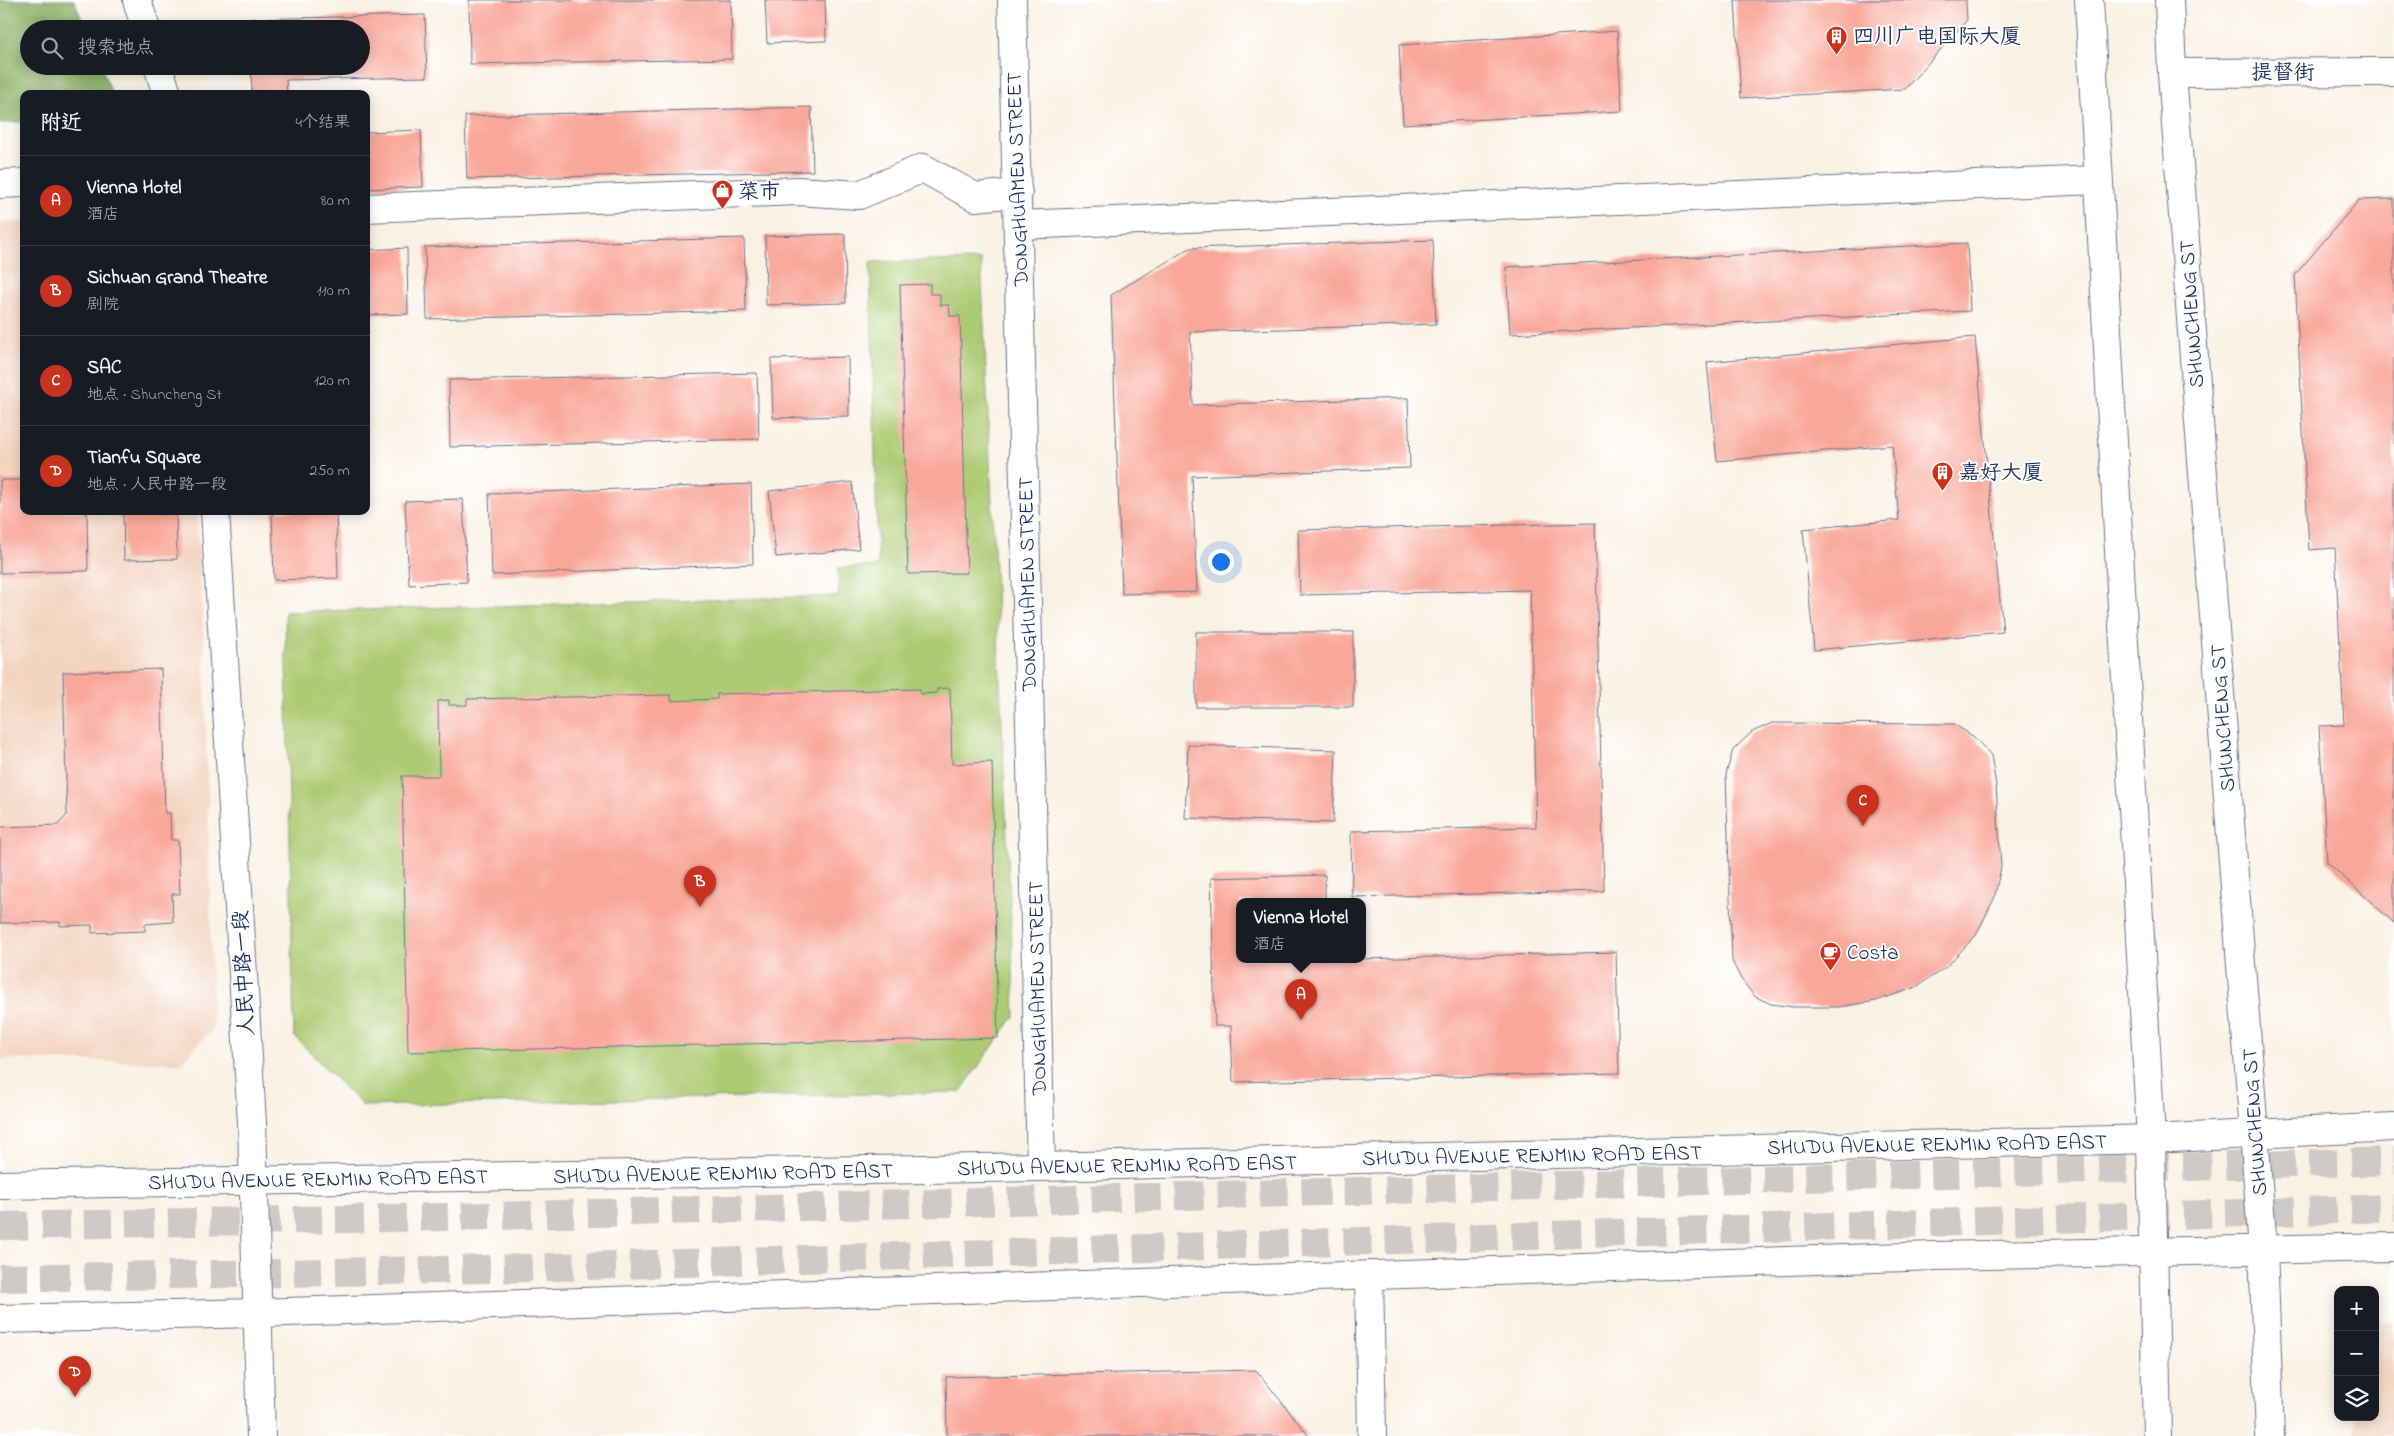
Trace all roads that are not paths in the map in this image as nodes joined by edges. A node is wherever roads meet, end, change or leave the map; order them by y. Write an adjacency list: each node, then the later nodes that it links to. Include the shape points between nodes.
1 (137, 0): 5 (main road)
2 (1012, 0): 13 (main road, DONGHUAMEN STREET)
3 (2088, 0): 10 (main road)
4 (2169, 0): 7 (main road, SHUNCHENG ST)
5 (143, 20)
6 (2394, 72): 7 (main road, 提督街)
7 (2172, 73): 18 (main road, SHUNCHENG ST)
8 (161, 75): 9 (main road)
9 (166, 90)
10 (2097, 180): 15 (main road); 19 (main road)
11 (20, 183): 12 (main road)
12 (0, 184)
13 (1018, 193): 14 (main road, via 975,197 923,168 859,195 798,191); 15 (main road, DONGHUAMEN STREET)
14 (370, 208)
15 (1019, 225): 20 (main road, DONGHUAMEN STREET)
16 (215, 515): 21 (main road, 人民中路一段)
17 (2394, 1127): 18 (main road, SHUDU AVENUE RENMIN ROAD EAST)
18 (2255, 1133): 19 (main road, SHUDU AVENUE RENMIN ROAD EAST); 24 (main road, SHUNCHENG ST)
19 (2151, 1139): 20 (main road, SHUDU AVENUE RENMIN ROAD EAST); 25 (main road)
20 (1041, 1167): 21 (main road, SHUDU AVENUE RENMIN ROAD EAST)
21 (254, 1181): 22 (main road, SHUDU AVENUE RENMIN ROAD EAST); 27 (main road, 人民中路一段)
22 (0, 1185)
23 (2394, 1247): 24 (main road)
24 (2263, 1249): 25 (main road); 32 (main road, SHUNCHENG ST)
25 (2153, 1252): 26 (main road); 31 (main road)
26 (1369, 1275): 27 (main road); 30 (main road)
27 (257, 1313): 28 (main road); 29 (main road, 人民中路一段)
28 (0, 1319)
29 (261, 1436)
30 (1372, 1436)
31 (2157, 1436)
32 (2270, 1436)

